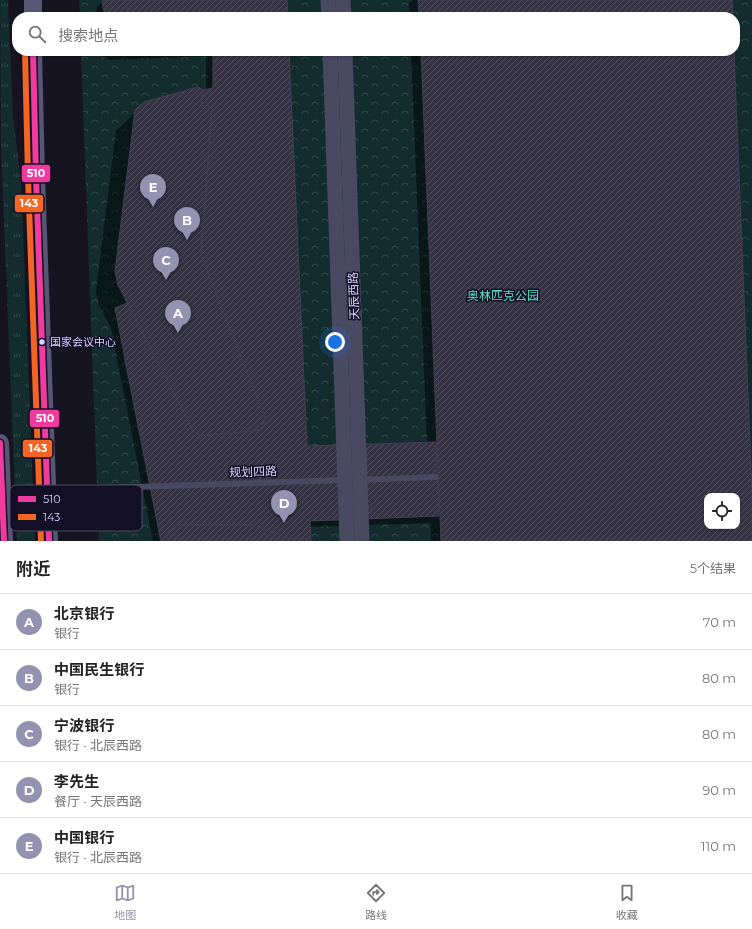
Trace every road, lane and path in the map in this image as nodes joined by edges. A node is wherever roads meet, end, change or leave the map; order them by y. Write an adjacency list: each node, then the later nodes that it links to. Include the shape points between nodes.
1 (33, 0): 4 (main road)
2 (328, 0): 5 (street)
3 (343, 0): 6 (street)
4 (33, 12)
5 (329, 12)
6 (344, 12)
7 (34, 56): 13 (main road, via 36,185)
8 (330, 56): 18 (street, 天辰西路)
9 (345, 56): 12 (street, 天辰西路)
10 (0, 443): 16 (main road)
11 (436, 477): 12 (lane, 规划四路)
12 (360, 480): 14 (lane, 规划四路); 19 (street, 天辰西路)
13 (48, 485)
14 (142, 486)
15 (50, 531): 17 (main road)
16 (4, 541)
17 (50, 541)
18 (347, 541)
19 (362, 541)

